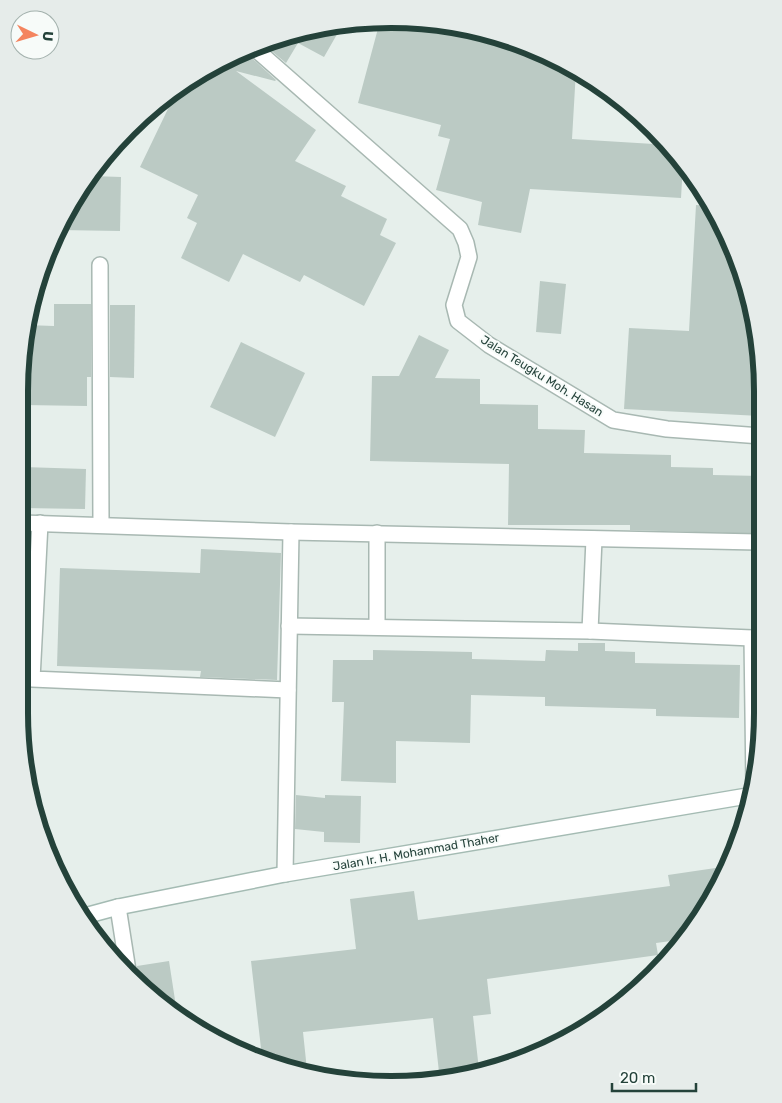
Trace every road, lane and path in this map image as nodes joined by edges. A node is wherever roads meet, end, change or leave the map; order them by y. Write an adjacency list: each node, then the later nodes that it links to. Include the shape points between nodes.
1 (259, 52): 3 (street, Jalan Teugku Moh. Hasan, via 460,229 469,257 454,304 458,321 489,345 612,420 667,429)
2 (100, 265): 6 (street)
3 (754, 435)
4 (28, 523): 5 (street)
5 (40, 523): 6 (street); 15 (street, via 32,679)
6 (101, 525): 7 (street)
7 (291, 532): 8 (street); 11 (street)
8 (377, 533): 9 (street); 12 (street)
9 (594, 539): 10 (street); 13 (street)
10 (754, 542)
11 (289, 626): 12 (street); 15 (street)
12 (377, 627): 13 (street)
13 (590, 630): 14 (street)
14 (754, 637)
15 (288, 690): 17 (street)
16 (745, 795): 17 (street, Jalan Ir. H. Mohammad Thaher)
17 (285, 874): 18 (street, Jalan Ir. H. Mohammad Thaher)
18 (118, 907): 19 (street, Jalan Ir. H. Mohammad Thaher); 20 (street)
19 (90, 915)
20 (126, 961)

